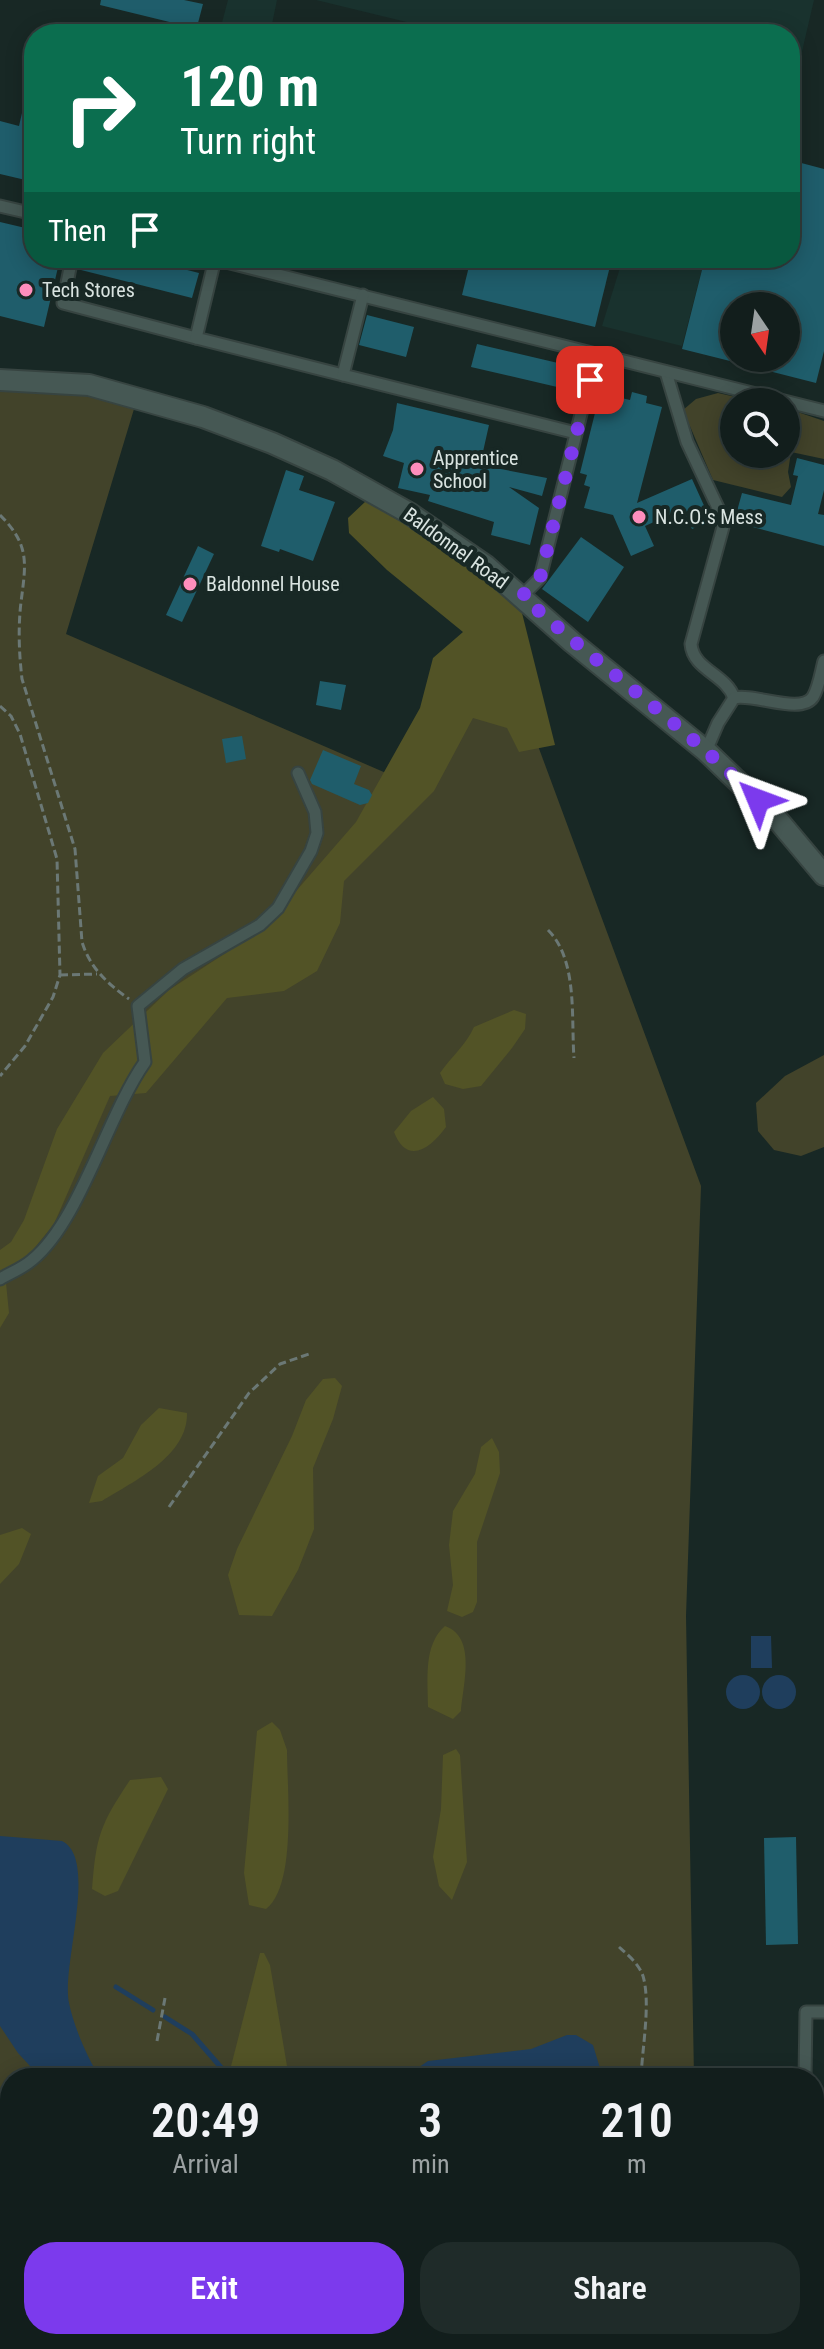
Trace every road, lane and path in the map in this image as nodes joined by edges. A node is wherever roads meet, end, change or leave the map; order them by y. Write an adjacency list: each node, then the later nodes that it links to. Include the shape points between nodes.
1 (0, 206): 2 (lane)
2 (24, 212)
3 (70, 268): 7 (lane, via 63,303)
4 (211, 268): 7 (lane)
5 (250, 268): 6 (lane)
6 (363, 295): 8 (lane); 10 (lane)
7 (196, 338): 10 (lane)
8 (596, 354): 9 (lane); 13 (lane)
9 (666, 372): 12 (lane); 17 (lane, via 687,442 723,527 691,652 720,677)
10 (343, 375): 13 (lane)
11 (0, 380): 15 (street, Baldonnel Road, via 89,385 135,395 272,443 409,513)
12 (824, 411)
13 (576, 433): 15 (lane, via 540,578)
14 (0, 515): 23 (path, via 22,543 26,561 22,679 75,849 82,942)
15 (522, 596): 19 (street, Baldonnel Road)
16 (824, 661): 17 (lane, via 808,703)
17 (734, 698): 19 (lane)
18 (0, 706): 24 (path, via 20,734 57,859)
19 (706, 751): 21 (street, Baldonnel Road, via 777,819)
20 (298, 773): 25 (lane, via 315,812 317,833 278,908 260,925 183,969)
21 (824, 875)
22 (548, 930): 26 (path, via 560,947 571,993)
23 (98, 974): 24 (path); 25 (path)
24 (60, 975): 27 (path, via 25,1046)
25 (138, 1006): 28 (lane, via 145,1062 125,1090 62,1225 33,1260)
26 (574, 1058)
27 (0, 1076)
28 (0, 1279)
29 (312, 1353): 30 (path, via 280,1364 249,1393)
30 (169, 1507)
31 (619, 1947): 35 (path, via 643,1977)
32 (165, 1998): 34 (path)
33 (824, 2012): 36 (lane, via 806,2012)
34 (157, 2041)
35 (642, 2068)
36 (805, 2068)

